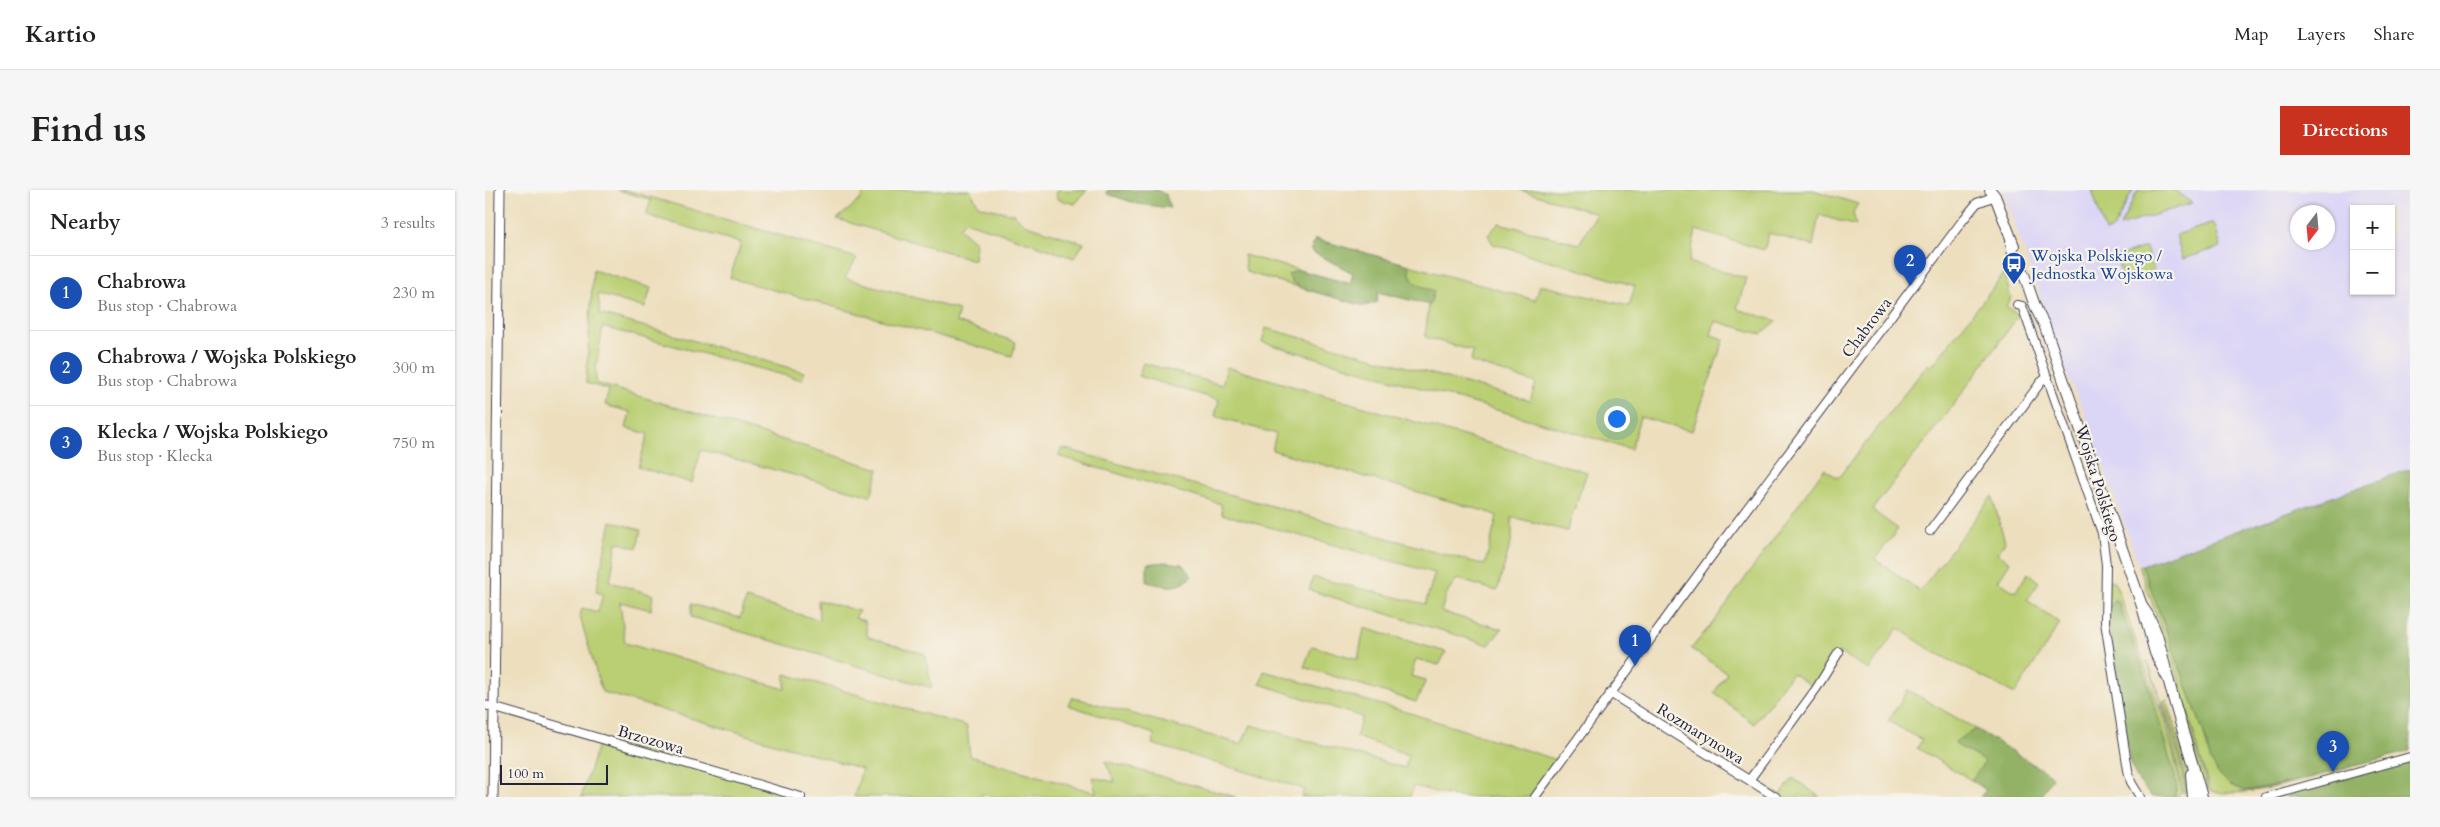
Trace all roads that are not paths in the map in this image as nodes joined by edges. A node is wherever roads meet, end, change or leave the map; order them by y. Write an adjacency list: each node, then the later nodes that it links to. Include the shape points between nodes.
1 (500, 190): 8 (street)
2 (1993, 192): 7 (street, Chabrowa, via 1974,206); 10 (main road, Wojska Polskiego, via 2019,255 2037,314 2044,324 2142,606 2155,653 2167,677)
3 (2017, 305): 4 (street, Wojska Polskiego, via 2022,306)
4 (2047, 377): 5 (street); 16 (street, Wojska Polskiego, via 2102,533 2106,565 2106,632 2128,770)
5 (1930, 531)
6 (1839, 652): 11 (street)
7 (1610, 693): 11 (street, Rozmarynowa); 14 (street, Chabrowa)
8 (489, 706): 12 (street); 13 (street, Brzozowa)
9 (2410, 757): 19 (street)
10 (2192, 761): 17 (main road, Wojska Polskiego); 18 (main road, Wojska Polskiego)
11 (1750, 780): 15 (street, Rozmarynowa)
12 (493, 797)
13 (801, 797)
14 (1535, 797)
15 (1776, 797)
16 (2139, 797)
17 (2193, 797)
18 (2202, 797)
19 (2266, 797)

